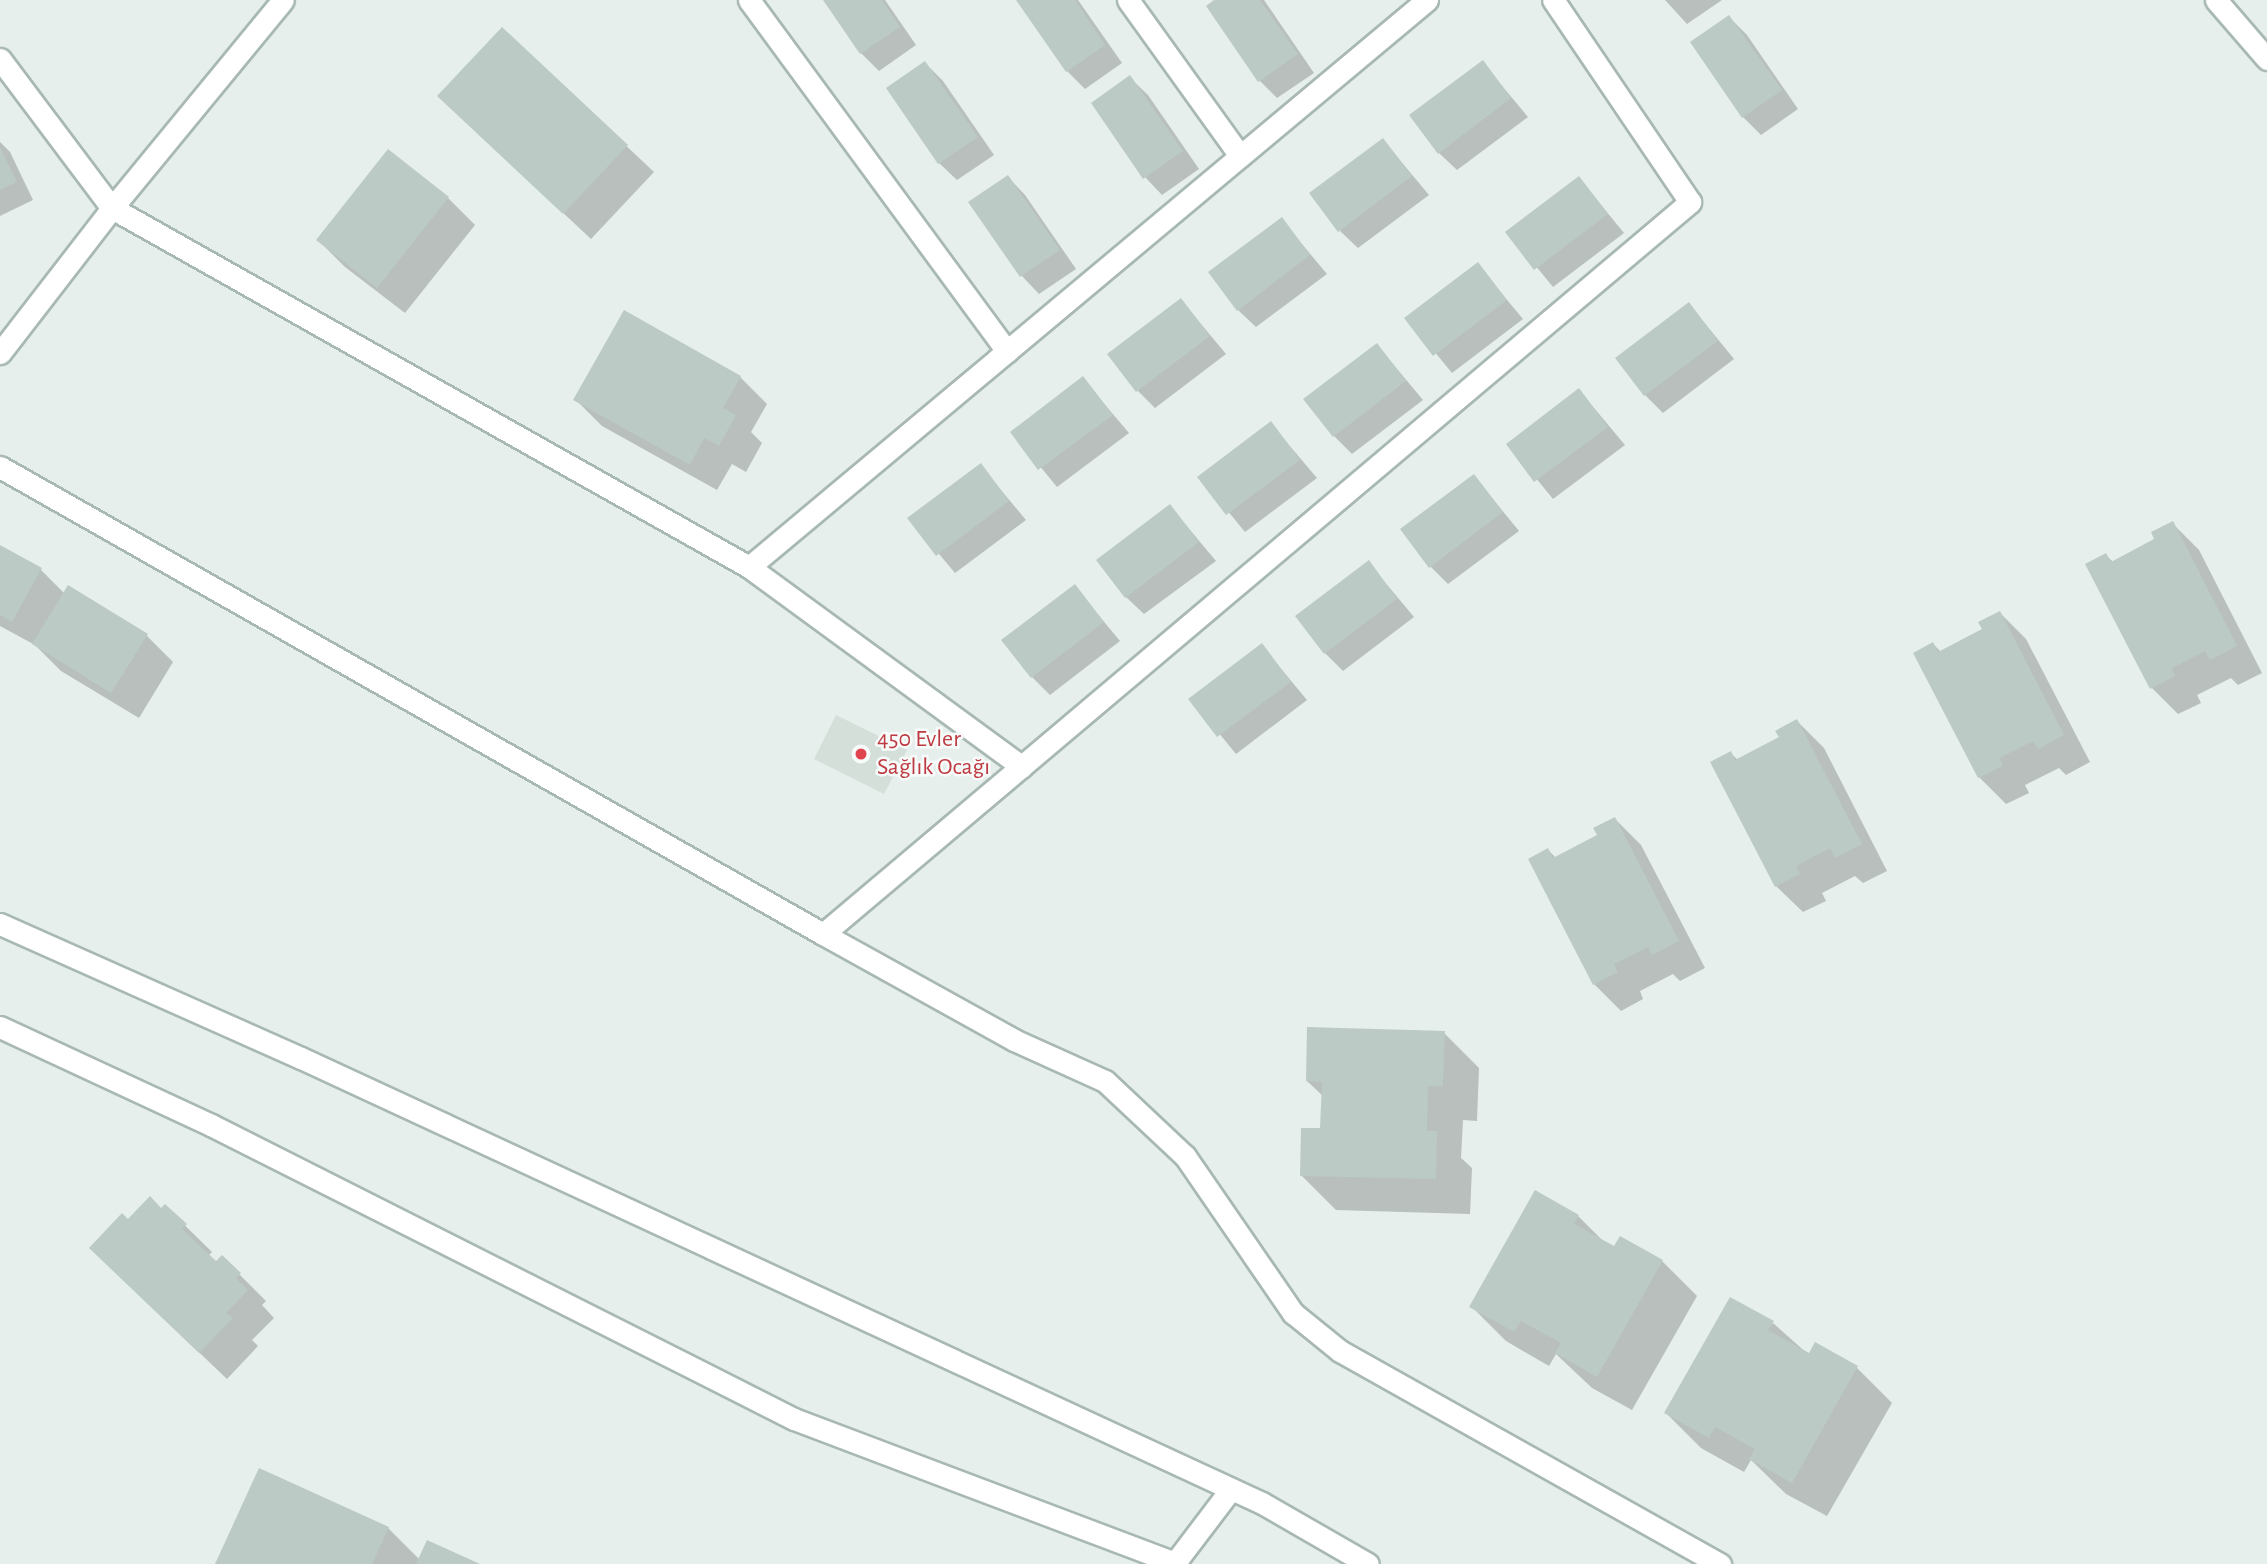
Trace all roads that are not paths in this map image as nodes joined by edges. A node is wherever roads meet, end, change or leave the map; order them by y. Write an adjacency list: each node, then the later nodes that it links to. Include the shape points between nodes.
1 (283, 0): 10 (street)
2 (749, 0): 11 (street)
3 (1128, 0): 9 (street)
4 (1427, 0): 9 (street)
5 (1553, 0): 15 (street, via 1690,202)
6 (2216, 0): 8 (street)
7 (0, 59): 10 (street)
8 (2267, 60)
9 (1240, 156): 11 (street)
10 (113, 208): 12 (street); 14 (street)
11 (1007, 351): 14 (street)
12 (0, 353)
13 (0, 467): 17 (street)
14 (749, 566): 15 (street)
15 (1021, 767): 17 (street)
16 (0, 923): 19 (street)
17 (823, 934): 22 (street, via 1014,1040 1105,1081 1185,1156 1293,1313 1340,1352)
18 (0, 1027): 20 (street, via 224,1132 794,1419)
19 (1231, 1489): 20 (street); 21 (street)
20 (1176, 1564)
21 (1368, 1564)
22 (1720, 1564)

